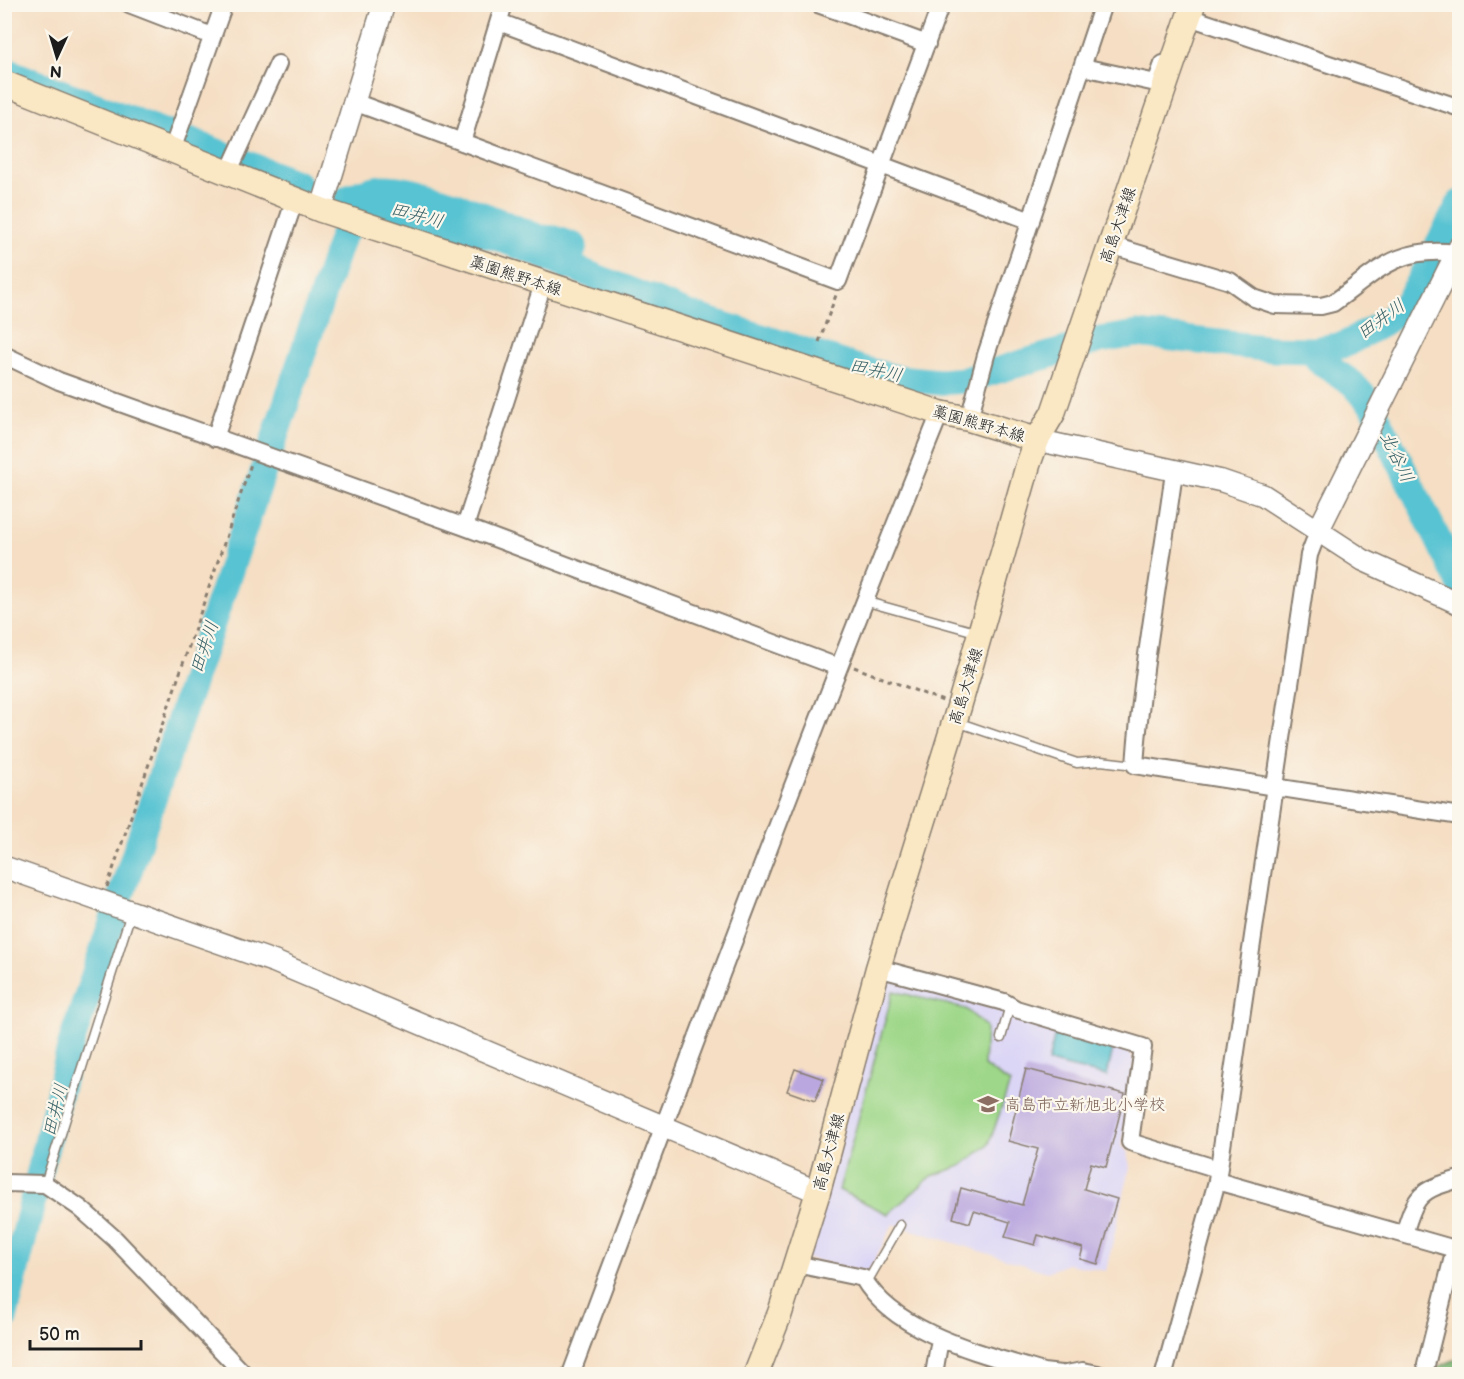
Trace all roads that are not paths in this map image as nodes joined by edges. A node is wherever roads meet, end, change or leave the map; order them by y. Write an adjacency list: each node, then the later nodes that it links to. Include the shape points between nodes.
1 (129, 4): 10 (street)
2 (224, 4): 10 (street)
3 (384, 4): 15 (street)
4 (504, 4): 9 (street)
5 (818, 4): 11 (street)
6 (941, 4): 11 (street)
7 (1103, 4): 13 (street)
8 (1189, 19): 13 (street, via 1170,45 1156,83); 16 (street); 24 (main road, 高島大津線)
9 (499, 22): 17 (street); 20 (street)
10 (212, 36): 18 (street)
11 (927, 44): 20 (street)
12 (278, 64): 19 (street)
13 (1083, 67): 23 (street)
14 (4, 83): 18 (main road, 藁園熊野本線)
15 (354, 102): 17 (street); 22 (street)
16 (1460, 108)
17 (462, 142): 20 (street, via 838,281)
18 (172, 150): 19 (main road, 藁園熊野本線)
19 (233, 163): 21 (main road, 藁園熊野本線)
20 (881, 166): 23 (street)
21 (295, 200): 22 (main road, 藁園熊野本線); 30 (street)
22 (330, 213): 26 (main road, 藁園熊野本線)
23 (1031, 221): 29 (street)
24 (1110, 245): 25 (street, via 1230,281 1254,298 1275,305 1321,306 1333,303 1405,254); 31 (main road, 高島大津線, via 1053,413)
25 (1454, 250): 34 (street)
26 (543, 284): 28 (main road, 藁園熊野本線); 33 (street)
27 (4, 355): 30 (street, via 59,381)
28 (940, 413): 29 (main road, 藁園熊野本線); 35 (street)
29 (969, 419): 31 (main road, 藁園熊野本線)
30 (215, 438): 33 (street)
31 (1037, 440): 32 (street); 37 (main road, 高島大津線)
32 (1174, 472): 34 (street, via 1222,481 1263,495); 40 (street, via 1142,679)
33 (465, 527): 38 (street)
34 (1319, 529): 36 (street, via 1363,560); 41 (street, via 1309,555)
35 (864, 601): 37 (lane); 38 (street)
36 (1460, 604)
37 (981, 633): 39 (main road, 高島大津線)
38 (838, 667): 48 (street)
39 (956, 714): 40 (lane, via 1077,763); 45 (main road, 高島大津線)
40 (1135, 765): 41 (street)
41 (1276, 787): 42 (street); 49 (street)
42 (1460, 816)
43 (4, 867): 44 (street)
44 (118, 906): 48 (street, via 275,962); 52 (lane)
45 (878, 968): 46 (street); 53 (main road, 高島大津線)
46 (1010, 1005): 47 (lane); 49 (street, via 1143,1047 1130,1142)
47 (1001, 1038)
48 (662, 1127): 53 (street); 61 (street)
49 (1218, 1175): 55 (street); 67 (street)
50 (1460, 1179): 55 (street, via 1430,1187 1414,1204)
51 (12, 1183): 52 (street)
52 (44, 1184): 60 (street, via 80,1208 115,1239)
53 (818, 1192): 56 (main road, 高島大津線)
54 (900, 1225): 57 (lane)
55 (1404, 1234): 59 (street, via 1455,1249)
56 (796, 1264): 57 (street, via 863,1278); 62 (main road, 高島大津線)
57 (866, 1284): 58 (street, via 918,1330)
58 (940, 1339): 63 (street); 64 (street)
59 (1426, 1365)
60 (244, 1374)
61 (571, 1374)
62 (756, 1374)
63 (934, 1374)
64 (1060, 1374)
65 (1066, 1374): 66 (street)
66 (1098, 1374)
67 (1164, 1374)

